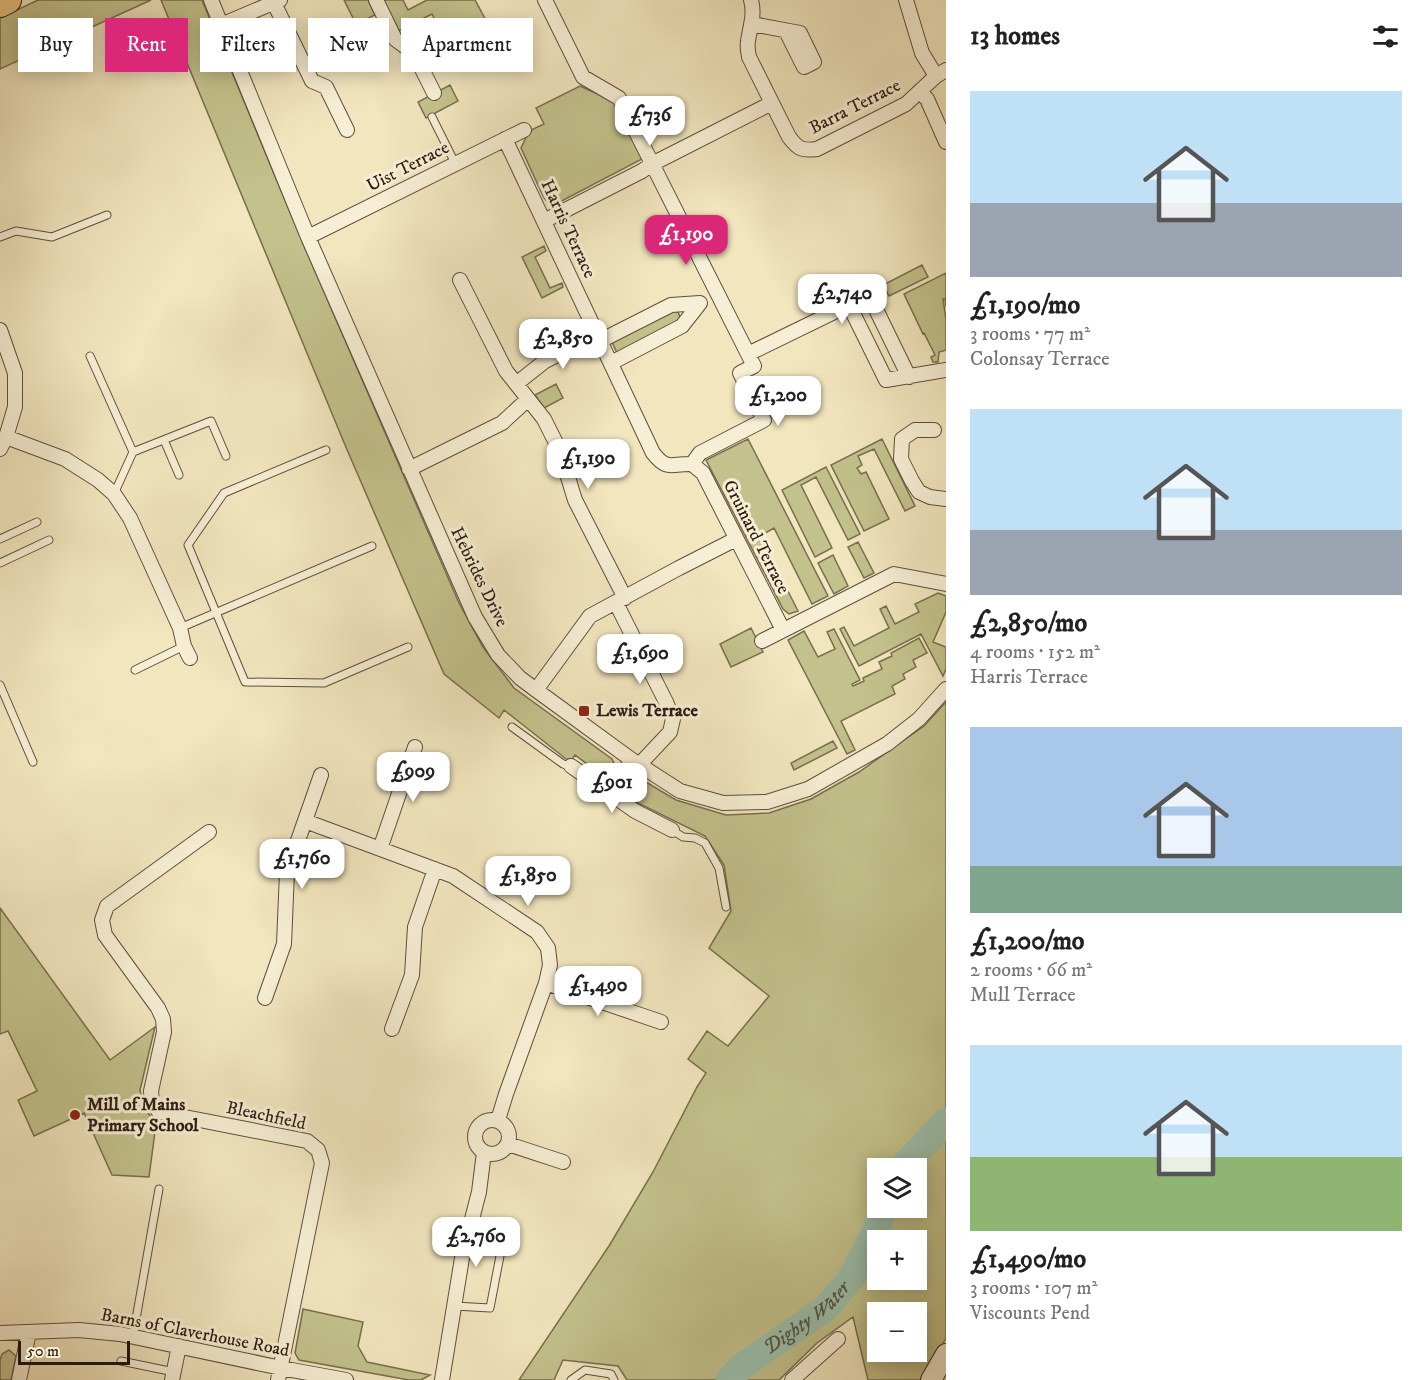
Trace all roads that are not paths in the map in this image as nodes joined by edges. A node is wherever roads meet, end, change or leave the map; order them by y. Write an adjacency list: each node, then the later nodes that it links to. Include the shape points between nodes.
1 (8, 0): 8 (highway)
2 (211, 0): 9 (street, Hebrides Drive)
3 (376, 0): 13 (street)
4 (545, 0): 26 (street, via 583,77 620,98)
5 (751, 0): 11 (street)
6 (906, 0): 16 (street, Barra Terrace, via 922,53)
7 (277, 2): 10 (street); 21 (street, via 312,81 326,87)
8 (0, 4)
9 (218, 18)
10 (240, 18)
11 (752, 24): 12 (street); 19 (street, via 748,57)
12 (786, 31)
13 (401, 44)
14 (240, 72): 30 (street, Hebrides Drive)
15 (424, 72): 18 (street)
16 (941, 73): 17 (street, Barra Terrace)
17 (920, 92): 19 (street, Barra Terrace, via 906,104 817,149 807,150 796,146 789,137); 24 (street)
18 (434, 93)
19 (772, 103): 26 (street)
20 (432, 117): 25 (lane)
21 (347, 130)
22 (524, 130): 23 (street, Uist Terrace)
23 (505, 139): 25 (street, Uist Terrace); 28 (street, Harris Terrace)
24 (946, 142)
25 (455, 163): 30 (street, Uist Terrace)
26 (652, 164): 28 (street); 32 (street)
27 (107, 215): 29 (lane, via 52,237 16,231)
28 (544, 221): 36 (street, Harris Terrace)
29 (0, 237)
30 (308, 237): 51 (street, Hebrides Drive)
31 (460, 280): 42 (street)
32 (718, 294): 33 (street); 37 (street)
33 (700, 303): 36 (street, via 671,305); 39 (street, via 682,327)
34 (849, 305): 37 (street); 41 (street, via 886,381); 41 (street, via 869,294)
35 (0, 330): 46 (street, via 15,373 15,407)
36 (599, 338): 39 (street, Harris Terrace); 42 (street, via 545,362)
37 (748, 354): 50 (street, via 754,366 740,373 764,420 700,453)
38 (90, 356): 48 (lane)
39 (610, 363): 50 (street, Harris Terrace, via 660,463)
40 (946, 370): 41 (street)
41 (909, 376)
42 (516, 384): 43 (street)
43 (528, 399): 51 (street, via 502,423); 62 (street, via 560,450 575,500)
44 (934, 430): 54 (street, via 915,430 902,440 901,459 919,492 930,498)
45 (164, 440): 48 (lane); 49 (lane, via 211,421); 52 (lane)
46 (3, 443): 53 (street, via 65,459)
47 (326, 450): 63 (lane, via 224,494 188,545)
48 (133, 452): 53 (lane)
49 (226, 456)
50 (692, 464): 57 (street, Gruinard Terrace, via 703,473)
51 (409, 469): 72 (street, Hebrides Drive, via 475,617 498,655)
52 (179, 475)
53 (114, 494): 64 (street, via 130,518)
54 (946, 499)
55 (37, 522): 56 (lane)
56 (0, 539)
57 (736, 539): 62 (street); 65 (street, Gruinard Terrace)
58 (49, 540): 60 (lane)
59 (372, 546): 63 (lane)
60 (0, 563)
61 (946, 584): 65 (street, via 894,574)
62 (621, 600): 72 (street, via 590,616); 76 (street, via 673,719 670,732)
63 (216, 614): 64 (lane); 67 (lane, via 244,682 324,683)
64 (180, 628): 68 (street)
65 (783, 630): 66 (street)
66 (762, 641)
67 (408, 647)
68 (187, 652): 69 (lane)
69 (135, 670)
70 (0, 685): 75 (lane)
71 (946, 689): 76 (street, Hebrides Drive, via 919,719 886,744 808,789 766,802 723,803 680,791)
72 (536, 690): 76 (street, Hebrides Drive)
73 (512, 727): 77 (lane)
74 (415, 747): 83 (street)
75 (33, 762)
76 (635, 762): 79 (street)
77 (571, 766): 79 (street)
78 (321, 775): 80 (street)
79 (610, 792): 81 (street, via 635,811)
80 (305, 821): 83 (street); 87 (street, via 287,872 284,944)
81 (672, 830): 85 (lane, via 705,843 719,868)
82 (209, 832): 104 (street, Bleachfield, via 107,906 102,920 105,935 163,1019 164,1032 151,1091 159,1112 307,1141 318,1150 322,1163)
83 (380, 849): 84 (street)
84 (435, 869): 86 (street, via 453,876 537,932 548,948); 89 (street, via 415,927 412,975)
85 (726, 907)
86 (546, 983): 88 (street); 90 (street)
87 (265, 998)
88 (661, 1022)
89 (392, 1029)
90 (498, 1120): 91 (street, via 509,1132); 92 (street, via 487,1120 478,1127 475,1138)
91 (508, 1144): 92 (street, via 501,1152); 93 (street)
92 (484, 1152): 95 (street)
93 (563, 1162)
94 (159, 1189): 99 (lane)
95 (472, 1220): 96 (street); 96 (lane, via 504,1235 490,1308)
96 (454, 1306): 108 (street)
97 (29, 1332): 98 (street, Barns of Claverhouse Road); 99 (street, Barns of Claverhouse Road, via 80,1330); 106 (street)
98 (0, 1333)
99 (134, 1336): 101 (street, Barns of Claverhouse Road)
100 (838, 1339): 111 (street)
101 (178, 1346): 104 (street, Barns of Claverhouse Road); 105 (street)
102 (946, 1354): 112 (street)
103 (121, 1361): 105 (lane)
104 (279, 1374): 107 (street, Barns of Claverhouse Road)
105 (173, 1376)
106 (19, 1380)
107 (346, 1380)
108 (441, 1380)
109 (571, 1380): 110 (lane, via 585,1370 610,1374)
110 (614, 1380)
111 (792, 1380)
112 (931, 1380)

